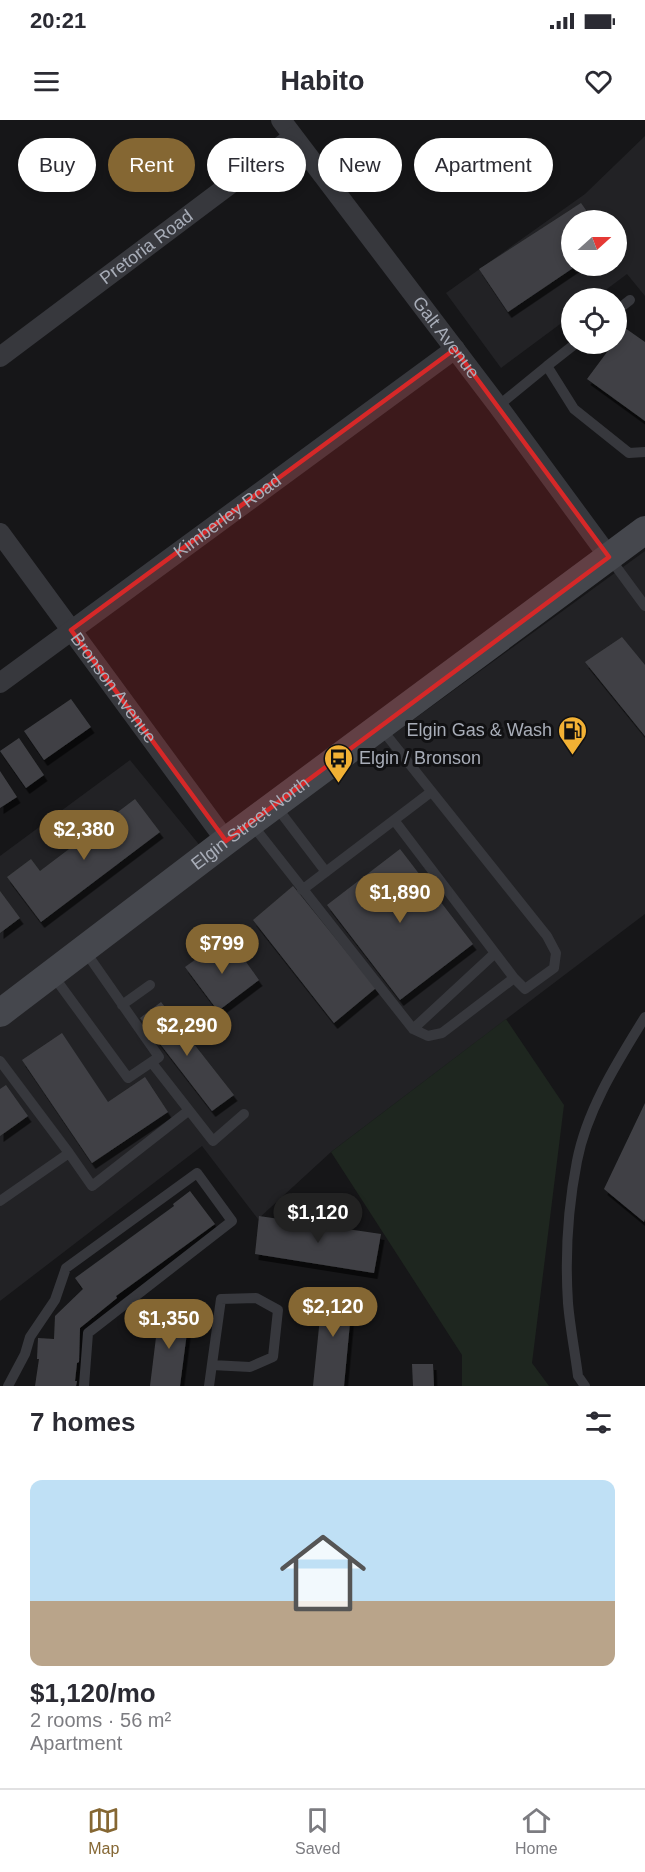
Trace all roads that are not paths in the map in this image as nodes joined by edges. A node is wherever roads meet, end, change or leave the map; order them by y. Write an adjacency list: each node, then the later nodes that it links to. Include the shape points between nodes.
1 (281, 120): 2 (street, Galt Avenue)
2 (293, 137): 5 (street, Galt Avenue); 7 (street, Pretoria Road)
3 (630, 300): 4 (lane)
4 (627, 302)
5 (455, 349): 9 (street, Galt Avenue); 15 (street, Kimberley Road)
6 (562, 354): 8 (lane)
7 (0, 357)
8 (547, 366): 9 (lane); 10 (lane, via 574,409 629,453)
9 (498, 406): 13 (street, Galt Avenue)
10 (645, 452)
11 (645, 530): 13 (street, Elgin Street North)
12 (0, 533): 15 (street, Bronson Avenue)
13 (609, 557): 14 (lane); 17 (street, Elgin Street North)
14 (645, 606)
15 (71, 630): 16 (street, Kimberley Road); 22 (street, Bronson Avenue)
16 (0, 683)
17 (380, 727): 18 (lane); 19 (street, Elgin Street North)
18 (431, 792): 20 (lane); 28 (lane, via 547,936 556,953 554,968 525,989)
19 (275, 805): 21 (street, Elgin Street North); 23 (lane)
20 (394, 820): 23 (lane); 26 (lane)
21 (251, 823): 22 (street, Elgin Street North); 24 (lane)
22 (226, 841): 25 (street, Elgin Street North)
23 (326, 872): 24 (lane)
24 (302, 890): 33 (lane)
25 (84, 951): 27 (street, Elgin Street North); 30 (lane)
26 (494, 954): 28 (lane); 33 (lane)
27 (52, 974): 31 (street, Elgin Street North); 35 (lane, via 128,1078)
28 (514, 978): 33 (lane, via 442,1033 428,1036)
29 (150, 985): 30 (lane)
30 (122, 1005): 35 (lane, via 159,1057)
31 (0, 1013)
32 (645, 1017): 44 (lane, via 617,1062 591,1117 577,1160 568,1230 568,1303 578,1376)
33 (412, 1029)
34 (0, 1061): 38 (lane)
35 (152, 1063): 36 (lane)
36 (188, 1112): 37 (lane, via 213,1141); 38 (lane, via 92,1186)
37 (244, 1114)
38 (69, 1154): 39 (lane)
39 (0, 1201)
40 (212, 1365): 40 (lane, via 221,1299 256,1298 278,1310 273,1357 250,1367); 43 (lane)
41 (8, 1386): 42 (lane, via 30,1337 55,1300 66,1268 197,1173 232,1221 87,1333)
42 (84, 1386)
43 (209, 1386)
44 (585, 1386)

